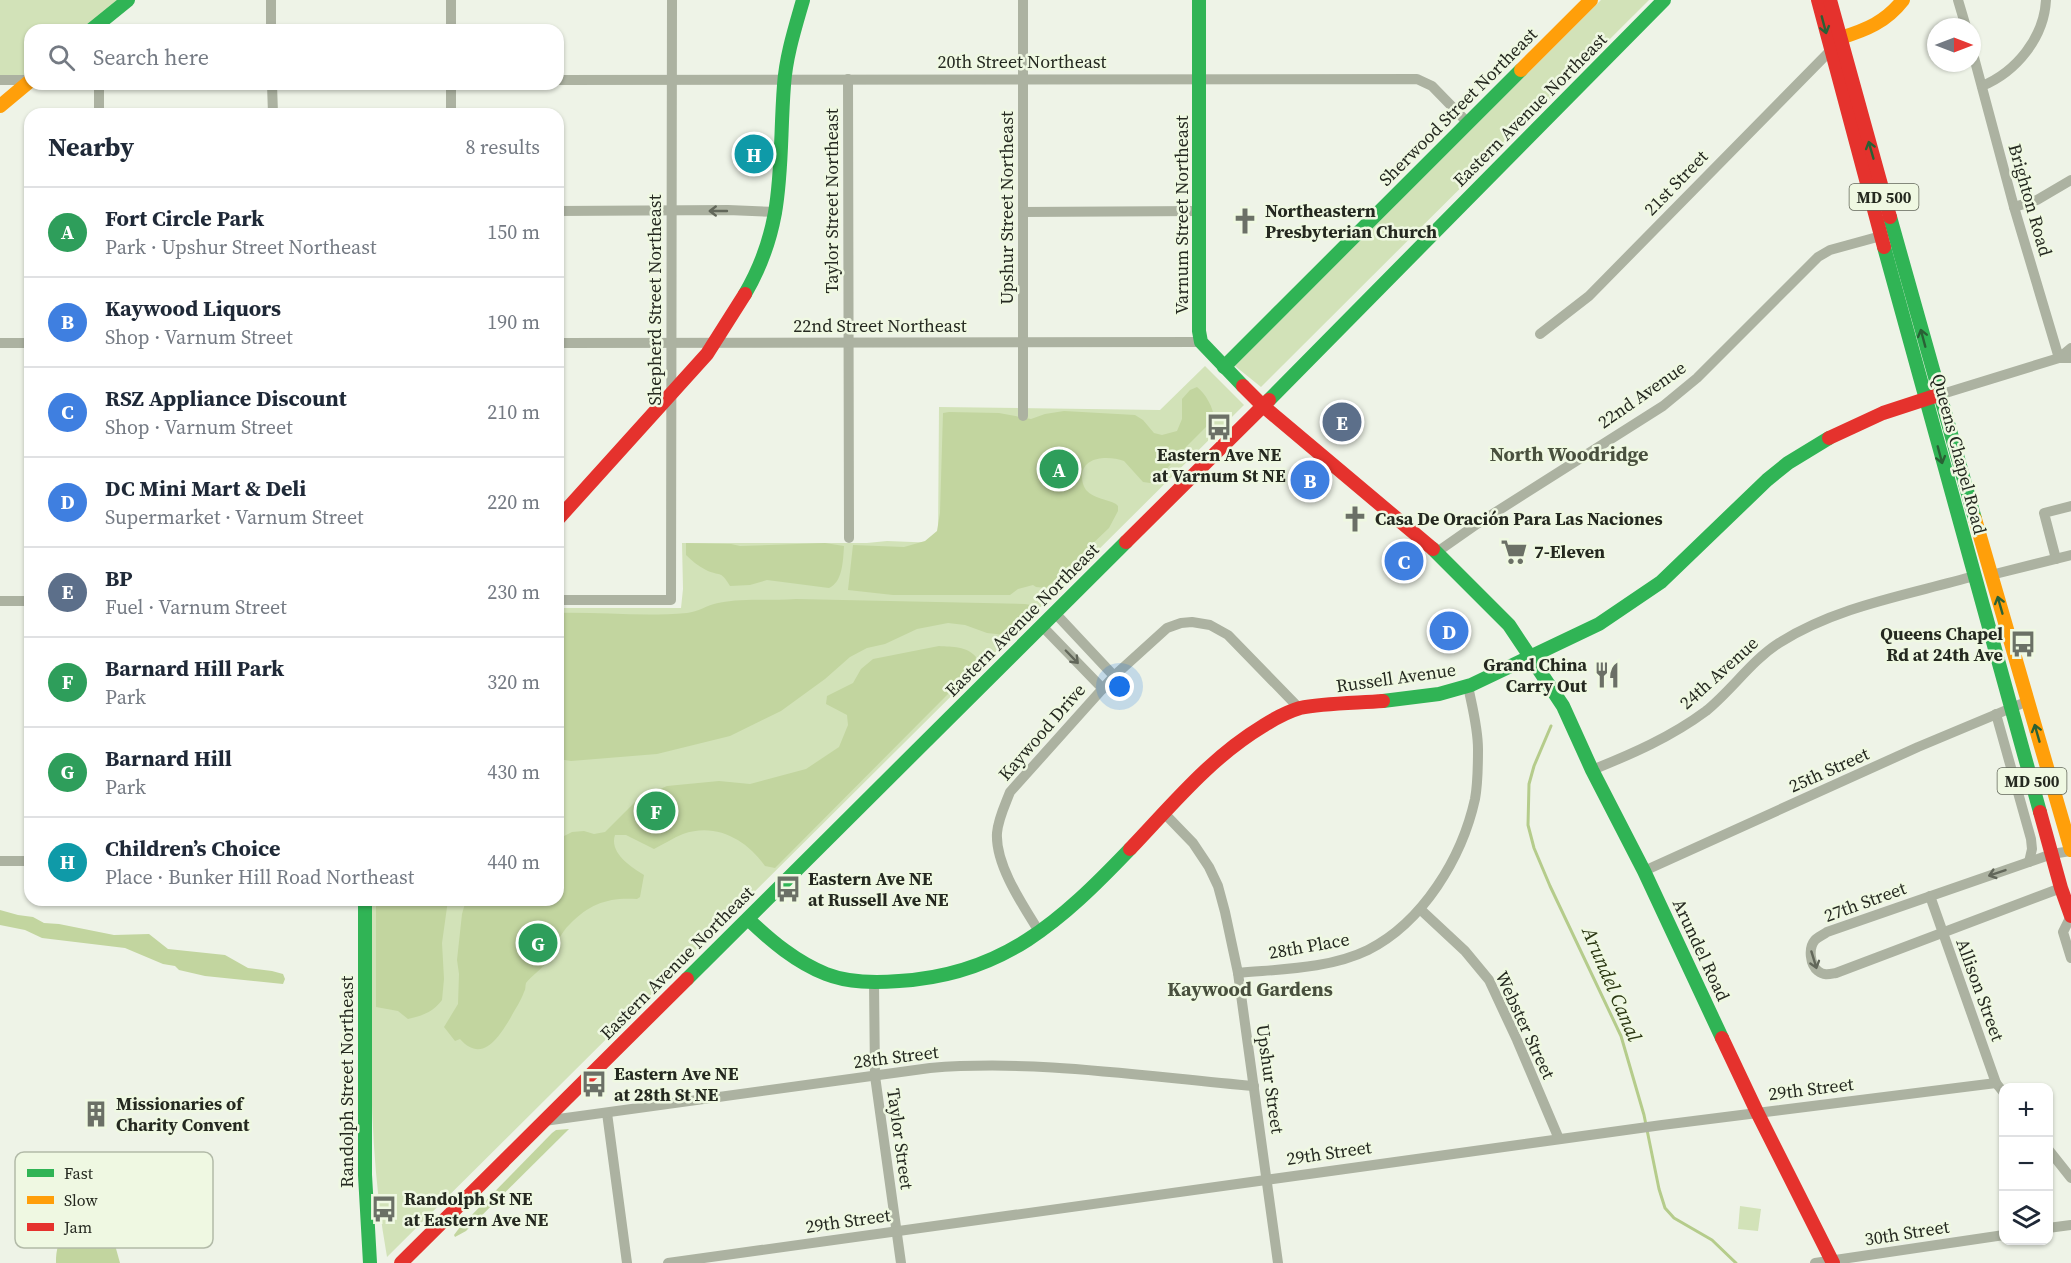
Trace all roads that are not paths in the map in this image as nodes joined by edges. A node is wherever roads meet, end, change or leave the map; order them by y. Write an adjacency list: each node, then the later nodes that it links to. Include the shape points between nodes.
1 (128, 0): 17 (street)
2 (271, 0): 18 (street)
3 (451, 0): 19 (street)
4 (672, 0): 28 (street, Shepherd Street Northeast)
5 (803, 0): 22 (street)
6 (1023, 0): 24 (street, Upshur Street Northeast)
7 (1200, 0): 25 (street, Varnum Street Northeast)
8 (1591, 0): 39 (street, Sherwood Street Northeast)
9 (1664, 0): 64 (street, Eastern Avenue Northeast)
10 (1818, 0): 20 (street, Queens Chapel Road / MD 500, one-way to 20)
11 (1830, 0): 20 (street, Queens Chapel Road / MD 500)
12 (1903, 0): 20 (street, via 1884,21)
13 (1958, 0): 14 (street); 16 (street)
14 (1963, 0)
15 (2046, 0): 31 (street, via 2029,49 2006,73)
16 (1963, 18)
17 (98, 24)
18 (271, 24)
19 (451, 24)
20 (1835, 44): 47 (street, Queens Chapel Road / MD 500); 48 (street, 21st Street, via 1589,296); 62 (street, Queens Chapel Road / MD 500, one-way to 20)
21 (1978, 72): 31 (street, Brighton Road)
22 (785, 79): 23 (street, 20th Street Northeast); 28 (street, 20th Street Northeast); 45 (street)
23 (848, 79): 24 (street, 20th Street Northeast); 56 (street, Taylor Street Northeast)
24 (1023, 79): 25 (street, 20th Street Northeast); 46 (street, Upshur Street Northeast)
25 (1200, 79): 39 (street, 20th Street Northeast, via 1417,79 1432,86); 44 (street, Varnum Street Northeast)
26 (0, 80): 29 (street)
27 (564, 80): 28 (street, 20th Street Northeast)
28 (672, 80): 43 (street, Shepherd Street Northeast)
29 (24, 81)
30 (24, 86): 35 (street)
31 (1982, 86): 41 (street, Brighton Road)
32 (99, 90): 36 (street)
33 (272, 90): 37 (street)
34 (451, 90): 38 (street)
35 (0, 106)
36 (99, 108)
37 (273, 108)
38 (451, 108)
39 (1468, 123): 60 (street, Sherwood Street Northeast)
40 (2071, 180): 41 (street, via 2037,200)
41 (2014, 207): 58 (street, Brighton Road)
42 (564, 211): 43 (street)
43 (672, 211): 45 (street, one-way to 43); 49 (street, Shepherd Street Northeast)
44 (1200, 211): 46 (street); 52 (street, Varnum Street Northeast)
45 (777, 212): 50 (street, via 762,260)
46 (1023, 212): 51 (street, Upshur Street Northeast)
47 (1881, 236): 63 (street, Queens Chapel Road / MD 500); 69 (street, 22nd Avenue, via 1818,257 1697,378 1663,405)
48 (1540, 334)
49 (671, 342): 50 (street, 22nd Street Northeast); 55 (street, 22nd Street Northeast); 61 (street, Shepherd Street Northeast)
50 (715, 342): 56 (street, 22nd Street Northeast); 61 (street)
51 (1023, 342): 52 (street, 22nd Street Northeast); 56 (street, 22nd Street Northeast); 65 (street, Upshur Street Northeast)
52 (1201, 342): 60 (street)
53 (0, 343): 54 (street)
54 (24, 343)
55 (564, 343)
56 (849, 343): 68 (street, Taylor Street Northeast)
57 (2071, 348): 58 (street)
58 (2059, 358): 59 (street, Russell Avenue); 62 (street, Russell Avenue)
59 (2071, 358)
60 (1224, 367): 64 (street)
61 (671, 394): 67 (street); 75 (street, Shepherd Street Northeast, via 671,600)
62 (1939, 395): 63 (street, Russell Avenue); 73 (street, Queens Chapel Road / MD 500)
63 (1924, 399): 70 (street, Queens Chapel Road / MD 500, one-way to 70); 80 (street, Russell Avenue, via 1864,419 1795,457 1745,499 1661,582 1614,615 1561,644)
64 (1263, 405): 69 (street, Arundel Road); 78 (street, Eastern Avenue Northeast)
65 (1023, 416)
66 (2071, 506): 72 (street, via 2044,513)
67 (564, 512)
68 (849, 538)
69 (1437, 552): 80 (street, Arundel Road, via 1509,626)
70 (1967, 552): 73 (street, via 1980,570); 74 (street, Queens Chapel Road / MD 500)
71 (2071, 555): 72 (street)
72 (2056, 559): 73 (street)
73 (1991, 574): 84 (street, Queens Chapel Road / MD 500, one-way to 73)
74 (1974, 576): 85 (street, Queens Chapel Road / MD 500); 88 (street, 24th Avenue, via 1859,607 1805,628 1762,655 1707,710 1680,729)
75 (564, 600)
76 (0, 601): 77 (street)
77 (24, 601)
78 (1055, 613): 79 (street, Eastern Avenue Northeast); 81 (street)
79 (1042, 626): 83 (street, one-way to 83); 101 (street, Eastern Avenue Northeast)
80 (1529, 656): 82 (street, Russell Avenue); 88 (street, Arundel Road, via 1563,706)
81 (1114, 676): 83 (street, Kaywood Drive); 86 (street, Kaywood Drive, via 1167,628 1192,622 1210,625 1228,635)
82 (1468, 686): 86 (street, Russell Avenue, via 1421,696); 99 (street, 28th Place, via 1478,746 1475,797 1457,849)
83 (1103, 689): 103 (street, Kaywood Drive, via 1010,792 1002,812 997,834 1000,854 1014,892)
84 (2028, 701): 85 (street, 25th Street); 90 (street, Queens Chapel Road / MD 500, one-way to 84)
85 (2012, 707): 87 (street, 25th Street); 91 (street, Queens Chapel Road / MD 500)
86 (1299, 708): 89 (street, Russell Avenue, via 1254,731 1213,763)
87 (1996, 714): 94 (street, via 2031,839); 95 (street, 25th Street)
88 (1592, 771): 95 (street, Arundel Road)
89 (1163, 812): 103 (street, Russell Avenue, via 1084,895); 105 (street, Upshur Street, via 1192,843 1218,886)
90 (2071, 850): 91 (street, 27th Street)
91 (2052, 854): 94 (street, 27th Street); 96 (street, Queens Chapel Road / MD 500)
92 (0, 861): 93 (street)
93 (24, 861)
94 (2029, 862): 97 (street, 27th Street, one-way to 97)
95 (1644, 871): 111 (street, Arundel Road)
96 (2061, 888): 100 (street, Queens Chapel Road / MD 500); 102 (street, 27th Street)
97 (1930, 896): 102 (street, Allison Street); 102 (street, 27th Street, one-way to 102, via 1827,932 1811,947 1814,966 1826,975 1843,971)
98 (365, 906): 123 (street, Randolph Street Northeast, via 365,1185)
99 (1420, 910): 105 (street, 28th Place, via 1394,934 1367,951 1308,966); 114 (street, Webster Street, via 1465,951 1489,980)
100 (2071, 916): 104 (street, Queens Chapel Road, via 2063,933)
101 (748, 919): 106 (street, Russell Avenue, via 805,964 843,980); 113 (street, Eastern Avenue Northeast)
102 (1942, 932): 108 (street, Allison Street)
103 (1040, 933): 106 (street, Russell Avenue, via 1016,950 941,979)
104 (2071, 958)
105 (1238, 973): 109 (street, Upshur Street)
106 (874, 982): 107 (street, Taylor Street)
107 (874, 1076): 109 (street, 28th Street, via 999,1065); 112 (street, 28th Street); 120 (street, Taylor Street)
108 (1996, 1083): 110 (street, Allison Street); 111 (street, 29th Street)
109 (1254, 1086): 117 (street, Upshur Street)
110 (1999, 1087)
111 (1757, 1112): 114 (street, 29th Street); 122 (street, Arundel Road)
112 (607, 1113): 113 (street, 28th Street); 125 (street)
113 (544, 1121): 124 (street, Eastern Avenue Northeast)
114 (1559, 1139): 117 (street, 29th Street)
115 (2053, 1154): 116 (street)
116 (2071, 1178)
117 (1267, 1179): 120 (street, 29th Street); 128 (street, Upshur Street)
118 (2071, 1225): 119 (street)
119 (2053, 1227)
120 (897, 1231): 126 (street, 29th Street); 127 (street, Taylor Street)
121 (1999, 1236): 122 (street, 30th Street)
122 (1832, 1262): 129 (street, 30th Street)
123 (370, 1263)
124 (401, 1263)
125 (627, 1263)
126 (668, 1263)
127 (901, 1263)
128 (1278, 1263)
129 (1815, 1263)

